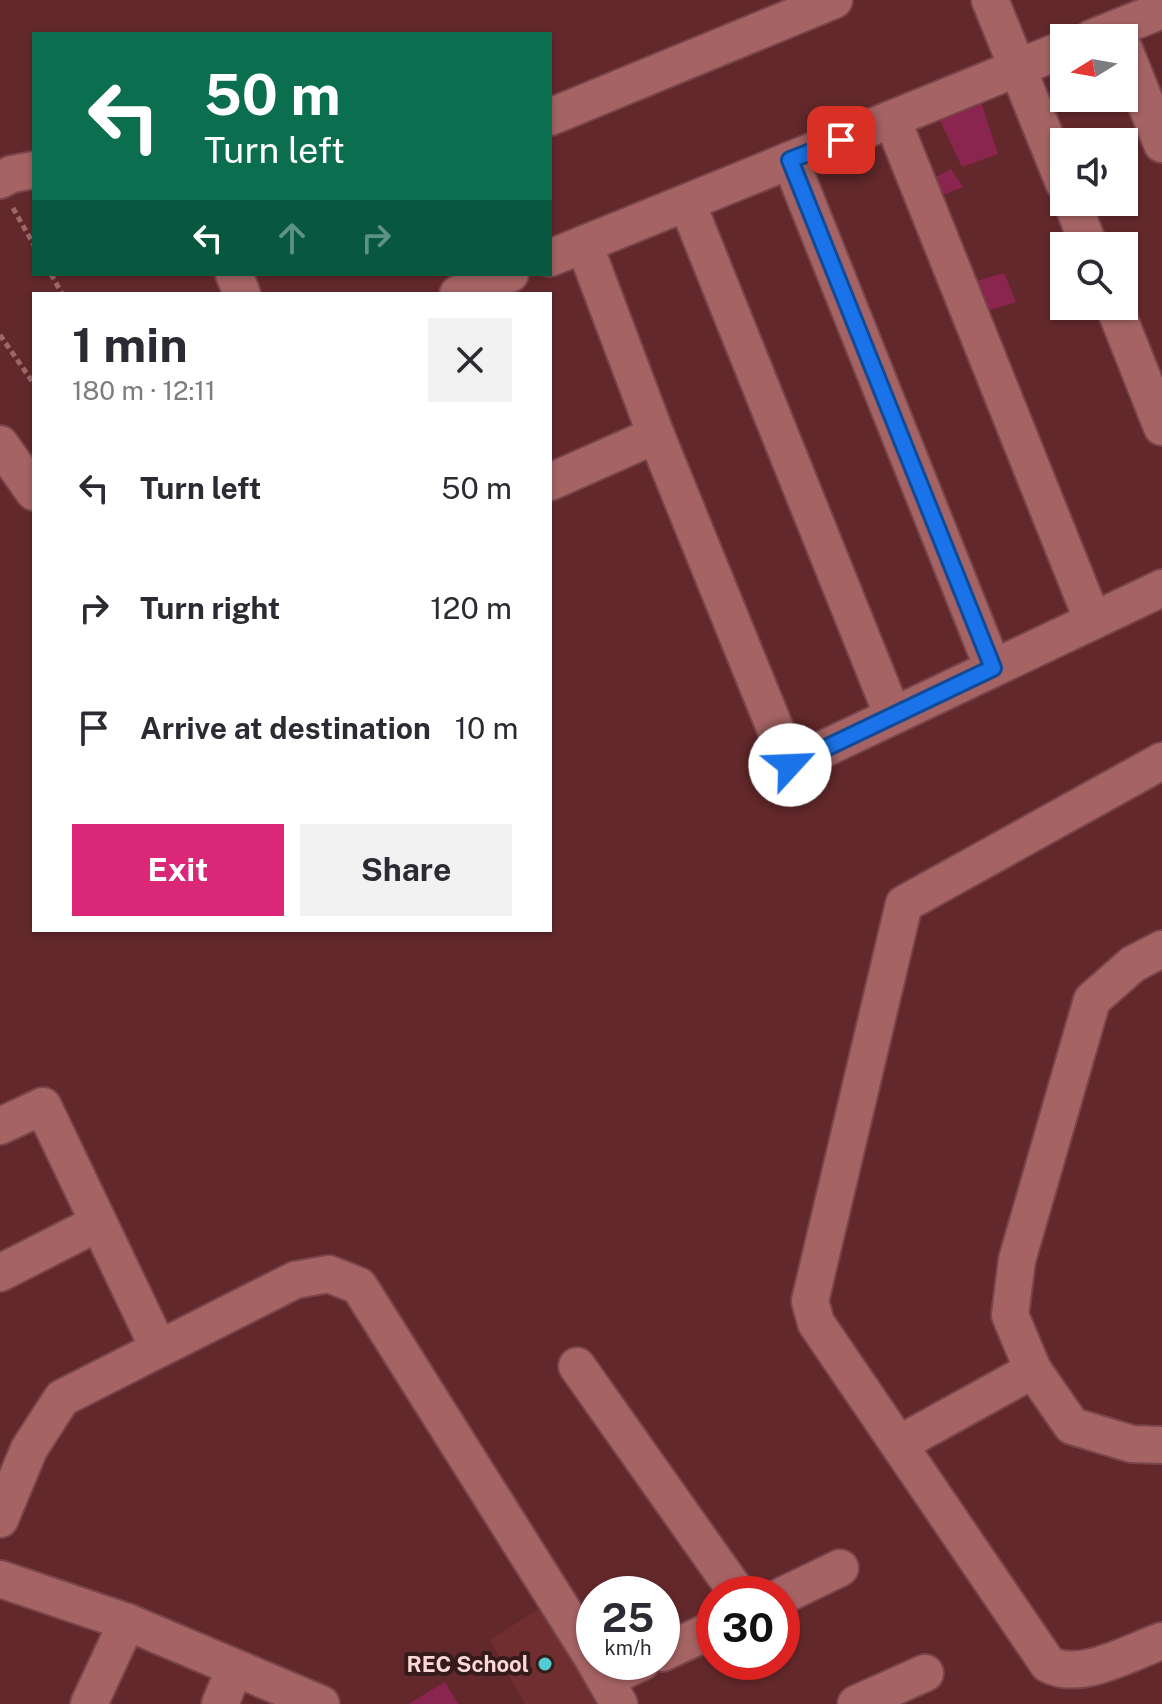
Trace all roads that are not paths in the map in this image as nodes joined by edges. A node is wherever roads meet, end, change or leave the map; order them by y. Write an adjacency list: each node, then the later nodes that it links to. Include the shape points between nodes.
1 (834, 0): 8 (street)
2 (990, 0): 6 (street)
3 (1162, 10): 4 (street)
4 (1138, 24)
5 (1050, 55): 6 (street)
6 (1018, 68): 9 (street); 11 (street)
7 (1138, 92): 10 (street)
8 (552, 116)
9 (892, 119): 12 (street); 27 (street)
10 (1162, 144)
11 (1050, 148)
12 (790, 160): 15 (street); 28 (street)
13 (32, 170): 14 (street, via 12,174)
14 (3, 189)
15 (687, 203): 16 (street); 29 (street)
16 (584, 244): 17 (street); 22 (street)
17 (552, 257)
18 (505, 276): 19 (street)
19 (467, 292)
20 (1120, 320): 21 (street)
21 (1162, 427)
22 (656, 435): 24 (street); 29 (street, via 790,765)
23 (0, 444): 25 (street)
24 (552, 481)
25 (32, 489)
26 (1162, 588): 27 (street)
27 (1093, 621): 28 (street)
28 (993, 668): 29 (street)
29 (893, 716)
30 (1162, 761): 39 (street, via 904,904 810,1301 816,1323)
31 (1162, 949): 37 (street, via 1133,964 1092,1000 1017,1260 1010,1315)
32 (0, 1126): 33 (street, via 43,1106)
33 (98, 1223): 34 (street); 35 (street)
34 (0, 1273)
35 (158, 1347): 38 (street, via 62,1398); 47 (street, via 295,1280 329,1274 359,1286)
36 (577, 1366): 43 (street)
37 (1033, 1370): 39 (street); 40 (street, via 1072,1426 1132,1444)
38 (14, 1443): 41 (street)
39 (899, 1444): 48 (street, via 1048,1664 1059,1670 1082,1669)
40 (1162, 1445)
41 (0, 1519)
42 (840, 1568): 45 (street)
43 (725, 1576)
44 (0, 1579): 46 (street)
45 (800, 1587)
46 (127, 1622): 49 (street); 51 (street)
47 (576, 1631)
48 (1162, 1641)
49 (234, 1670): 52 (street); 53 (street)
50 (925, 1673): 54 (street)
51 (89, 1704)
52 (220, 1704)
53 (321, 1704)
54 (856, 1704)

